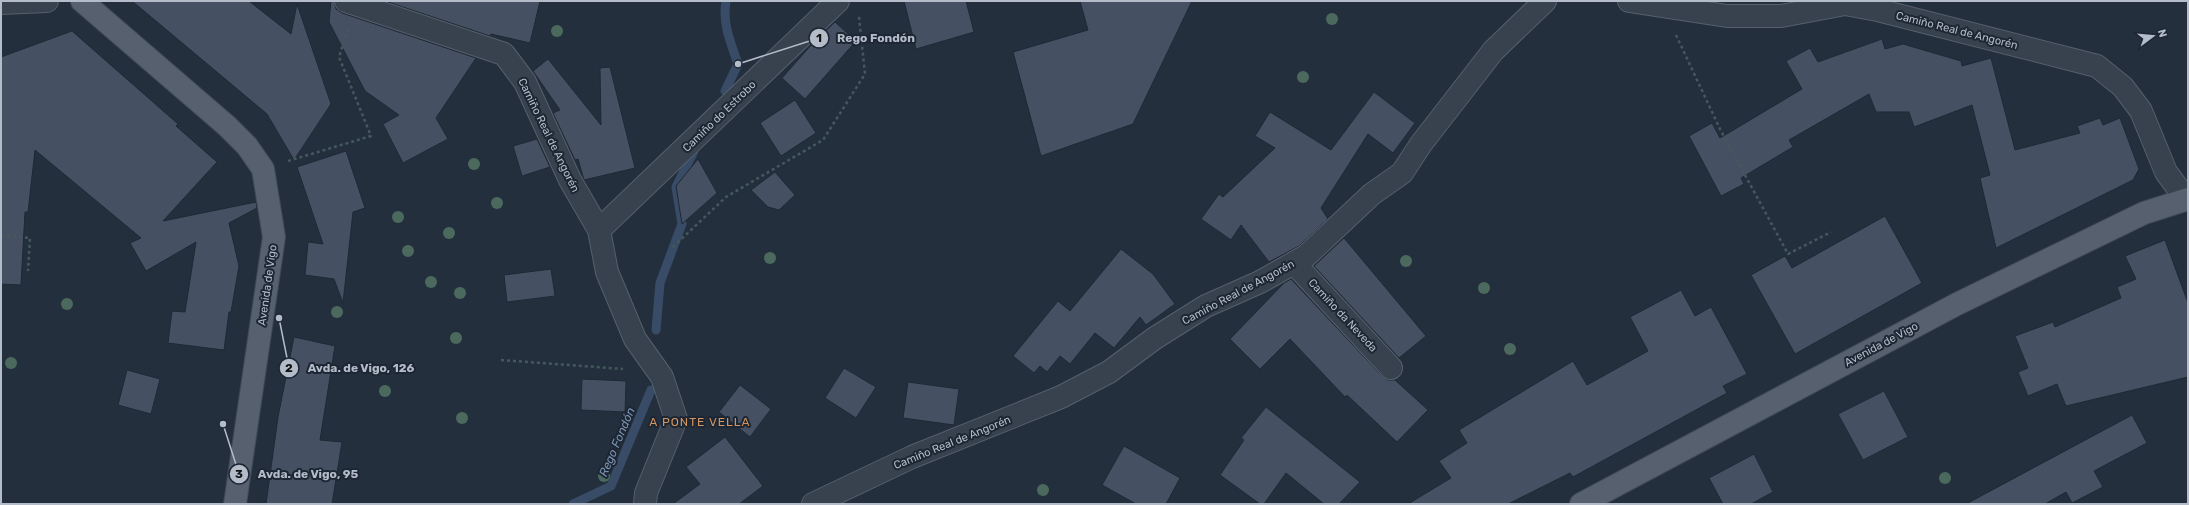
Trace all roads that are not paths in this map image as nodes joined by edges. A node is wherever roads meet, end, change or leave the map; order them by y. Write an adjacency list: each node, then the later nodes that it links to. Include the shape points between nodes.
1 (47, 1): 6 (street)
2 (82, 1): 12 (main road, Avenida de Vigo, via 227,126 247,146 263,169 274,237)
3 (838, 1): 9 (street, Camiño do Estrobo)
4 (1545, 1): 10 (street, Camiño Real de Angorén, via 1493,51 1421,144 1402,173 1372,194 1306,256)
5 (1629, 1): 8 (street, Camiño Real de Angorén, via 1727,16 1781,16 1845,4 1878,10 2097,66 2124,87 2141,111 2166,172)
6 (1, 3)
7 (351, 3): 9 (street, Camiño Real de Angorén, via 504,54 525,82 570,180)
8 (2187, 199): 15 (main road, Avenida de Vigo, via 2144,213 1957,304)
9 (599, 230): 13 (street, Camiño Real de Angorén, via 610,278 635,339 662,377 676,419 646,492)
10 (1294, 263): 11 (street, Camiño da Neveda); 14 (street, Camiño Real de Angorén, via 1260,282 1206,306 1154,338 1109,372 1061,397 912,457)
11 (1391, 368)
12 (235, 504)
13 (644, 504)
14 (813, 504)
15 (1581, 504)

